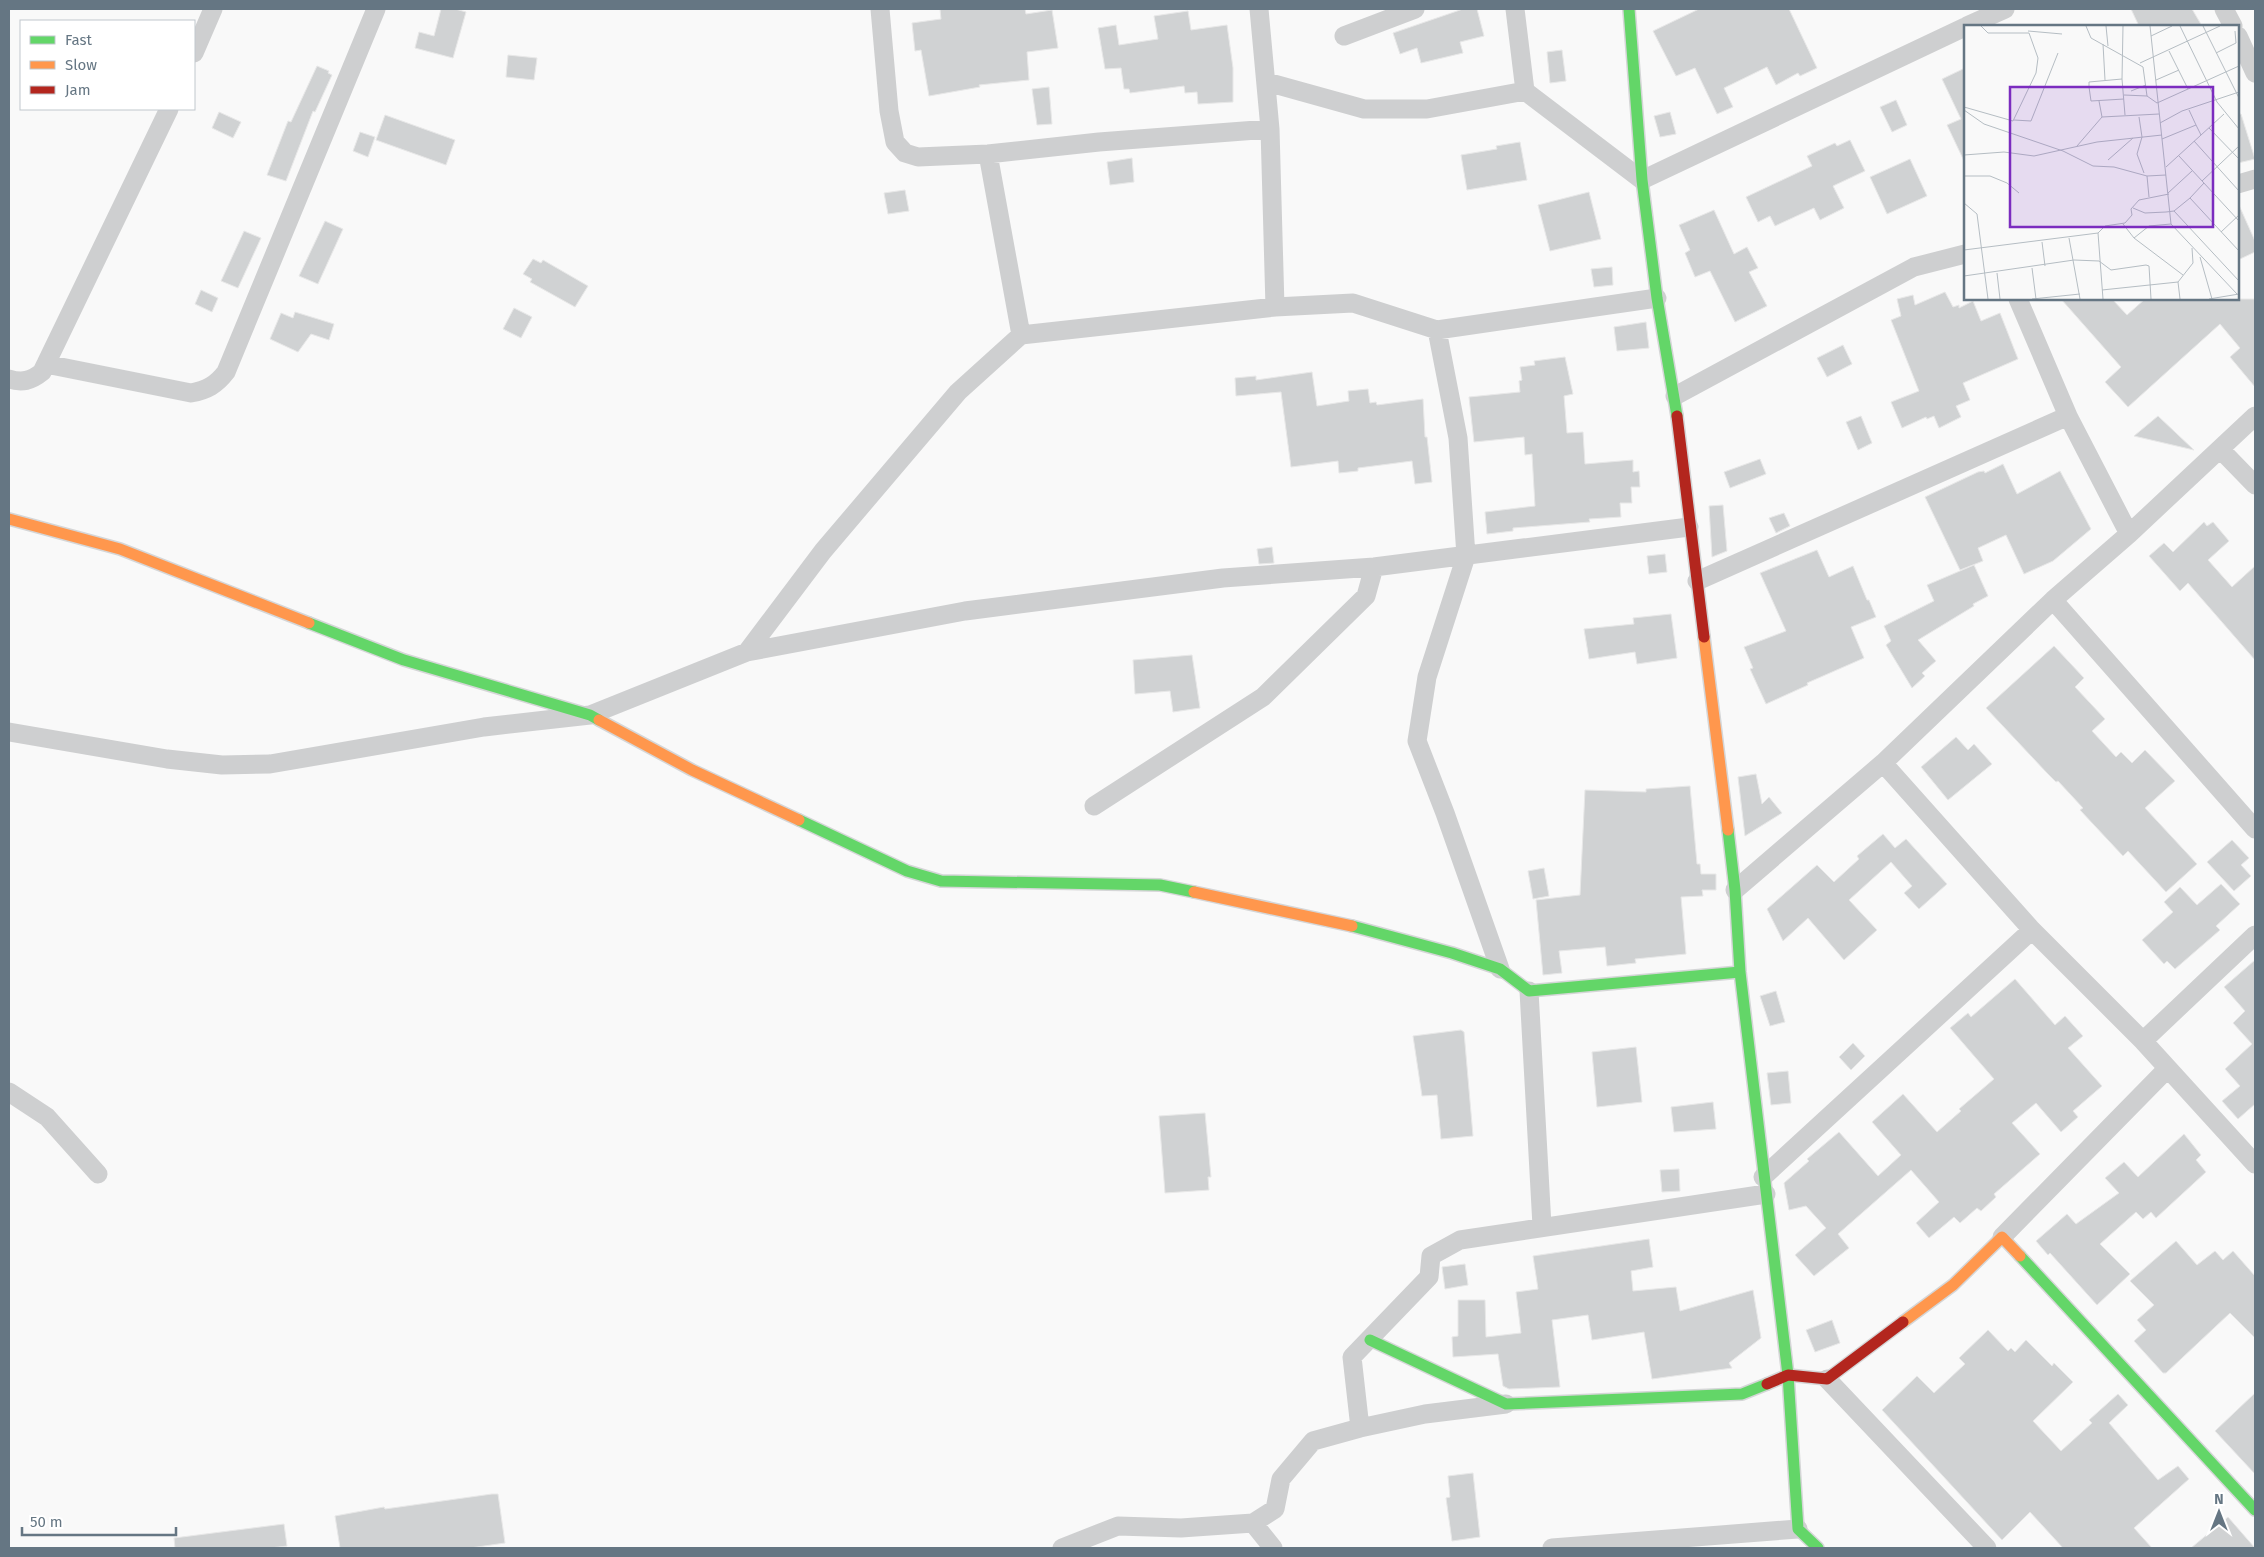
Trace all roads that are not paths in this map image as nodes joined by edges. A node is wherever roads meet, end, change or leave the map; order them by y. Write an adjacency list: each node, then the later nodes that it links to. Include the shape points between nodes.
1 (213, 9): 14 (street)
2 (376, 9): 30 (street, via 226,372 217,383 205,391 191,393)
3 (880, 9): 20 (street, via 895,142 905,153 918,157)
4 (1259, 9): 16 (street)
5 (1416, 9): 12 (street)
6 (1515, 9): 17 (street)
7 (1629, 9): 22 (street)
8 (2005, 9): 10 (street)
9 (2224, 9): 11 (street)
10 (1971, 21): 22 (street)
11 (2232, 25)
12 (1344, 36)
13 (2239, 38): 15 (street)
14 (195, 51)
15 (2255, 72)
16 (1267, 82): 17 (street, via 1364,109 1427,109); 19 (street)
17 (1525, 91): 22 (street)
18 (169, 110): 30 (street)
19 (1270, 129): 20 (street); 27 (street)
20 (988, 154): 29 (street)
21 (2255, 179): 23 (street)
22 (1642, 180): 25 (street)
23 (2239, 184)
24 (1964, 254): 32 (street, via 1914,267)
25 (1657, 298): 28 (street); 32 (street)
26 (2018, 300): 33 (street)
27 (1275, 307): 28 (street, via 1353,303); 29 (street)
28 (1437, 330): 40 (street, via 1458,438)
29 (1021, 335): 44 (street, via 958,392 824,551)
30 (46, 364): 31 (street, via 34,378 24,381)
31 (9, 379)
32 (1675, 396): 38 (street)
33 (2068, 416): 39 (street); 42 (street)
34 (2255, 416): 35 (street)
35 (2220, 449): 36 (street); 39 (street)
36 (2255, 485)
37 (9, 520): 45 (street, via 120,549 404,660)
38 (1689, 527): 40 (street); 42 (street)
39 (2129, 534): 43 (street)
40 (1466, 556): 41 (street); 53 (street, via 1427,677 1417,741)
41 (1374, 567): 44 (street, via 1223,578 1033,601); 48 (street, via 1366,596 1263,697)
42 (1697, 581): 50 (street)
43 (2053, 600): 47 (street); 49 (street)
44 (746, 652): 45 (street)
45 (590, 715): 46 (street, via 484,727 270,764 222,765 167,759); 53 (street, via 692,770 922,876 941,881 1160,885 1342,923)
46 (9, 732)
47 (1883, 763): 50 (street); 51 (street)
48 (1094, 806)
49 (2255, 829)
50 (1735, 890): 54 (street)
51 (2032, 930): 56 (street); 61 (street)
52 (2255, 935): 56 (street)
53 (1500, 969): 55 (street)
54 (1740, 972): 55 (street); 61 (street)
55 (1529, 990): 62 (street)
56 (2143, 1041): 57 (street)
57 (2167, 1069): 59 (street); 63 (street)
58 (9, 1092): 60 (street, via 47,1117)
59 (2255, 1164)
60 (98, 1174)
61 (1764, 1186): 62 (street); 65 (street)
62 (1542, 1226): 64 (street, via 1460,1240 1431,1256 1429,1277)
63 (2002, 1237): 66 (street, via 1952,1285); 69 (street)
64 (1370, 1340): 67 (street); 68 (street, via 1352,1357)
65 (1788, 1375): 66 (street); 67 (street, via 1742,1394); 71 (street)
66 (1827, 1379): 76 (street)
67 (1506, 1404): 68 (street, via 1425,1414)
68 (1360, 1428): 70 (street, via 1313,1441 1281,1479 1275,1509)
69 (2255, 1510)
70 (1253, 1523): 72 (street, via 1181,1528 1118,1526); 73 (street)
71 (1798, 1529): 74 (street); 75 (street)
72 (1062, 1548)
73 (1273, 1548)
74 (1552, 1548)
75 (1818, 1548)
76 (1987, 1548)

